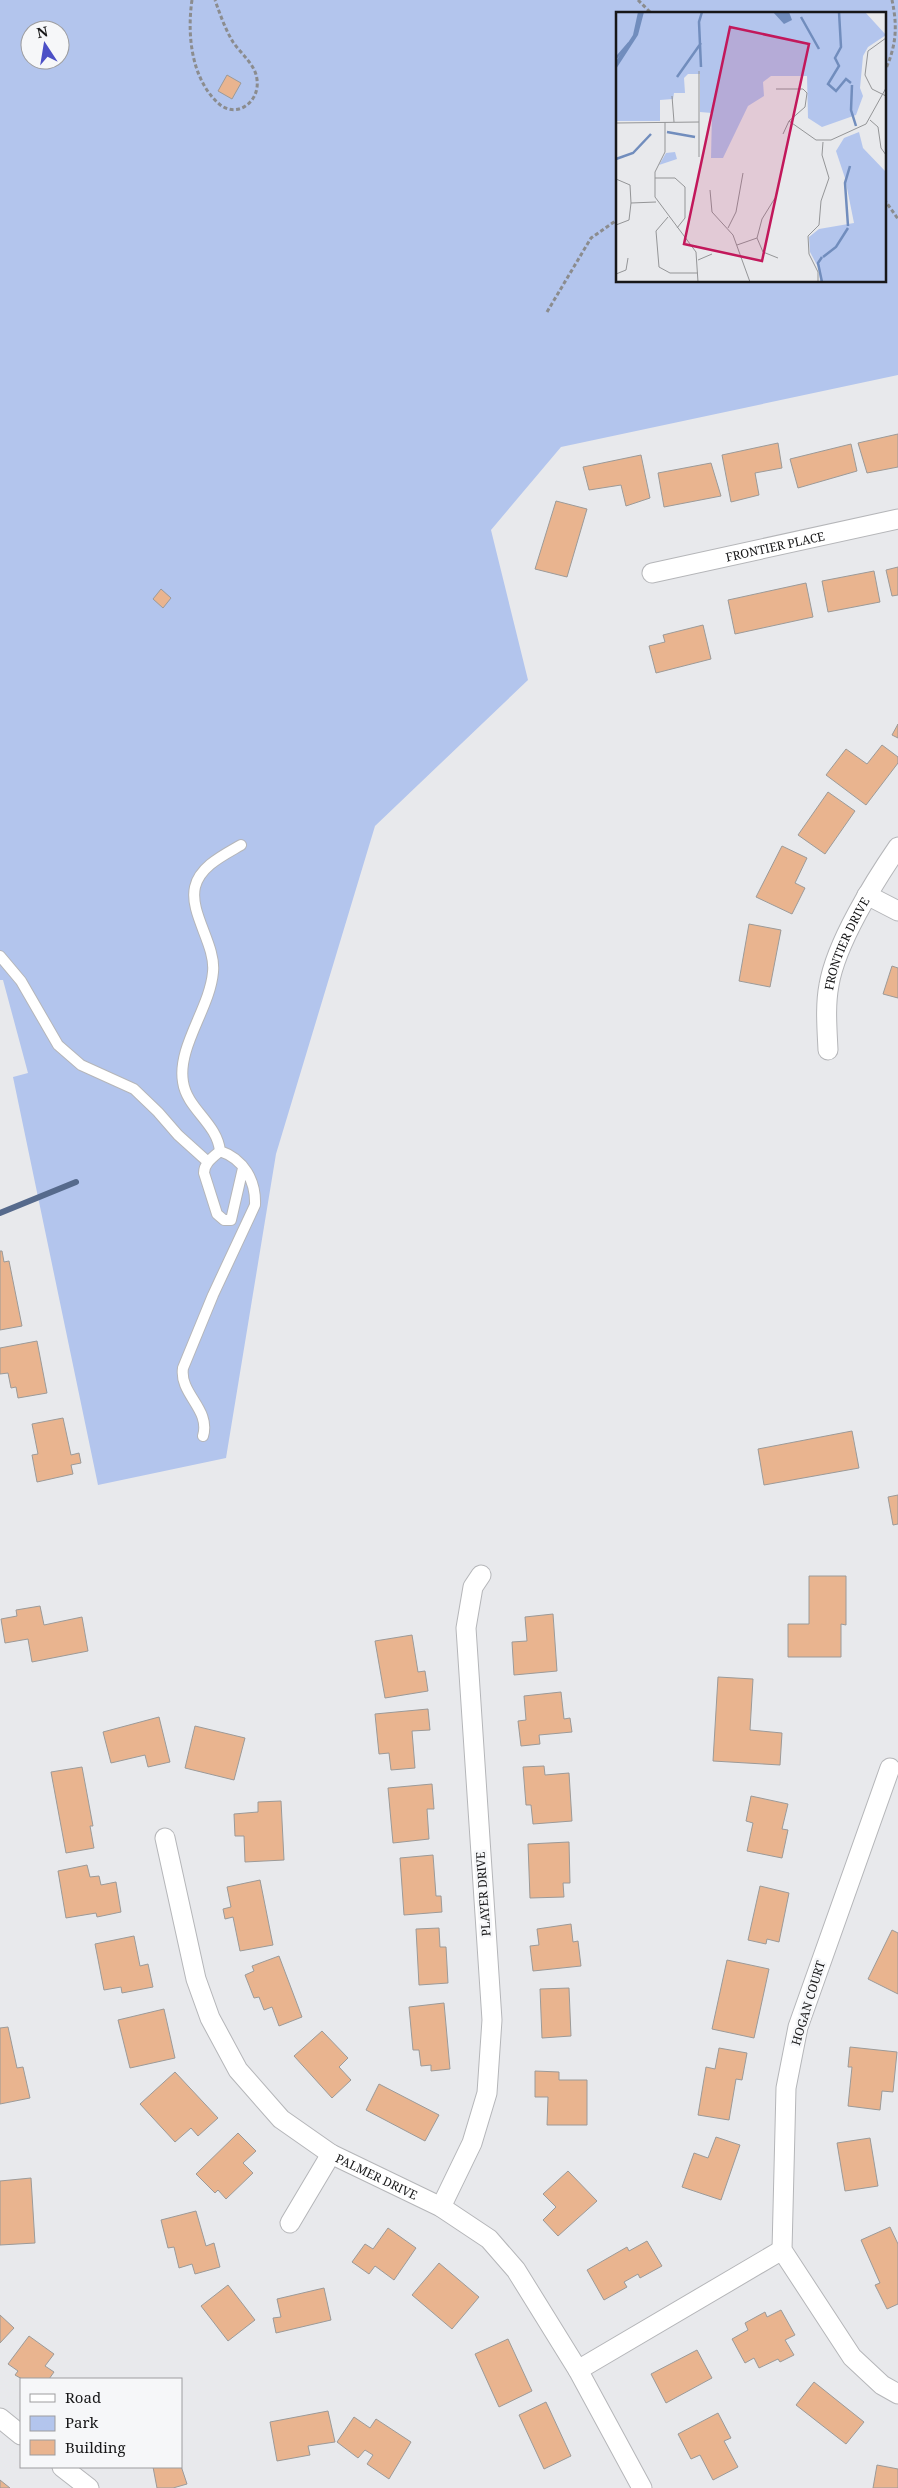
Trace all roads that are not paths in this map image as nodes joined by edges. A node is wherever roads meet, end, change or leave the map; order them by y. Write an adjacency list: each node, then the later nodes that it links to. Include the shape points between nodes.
1 (898, 519): 2 (street, FRONTIER PLACE)
2 (652, 573)
3 (241, 845): 9 (lane, via 205,869 194,889 214,970 205,1004 186,1050 182,1074 188,1097 217,1135)
4 (898, 847): 5 (street, FRONTIER DRIVE)
5 (867, 895): 6 (street); 8 (street, FRONTIER DRIVE, via 843,944 829,983 826,1014)
6 (898, 911)
7 (0, 956): 10 (lane, via 21,981 58,1045 81,1065 134,1089)
8 (828, 1050)
9 (220, 1151): 10 (lane); 11 (lane, via 238,1160)
10 (208, 1162): 11 (lane, via 204,1173 217,1214 224,1220 230,1220)
11 (243, 1168): 12 (lane, via 253,1184 256,1205 183,1368 183,1381 205,1423)
12 (203, 1436)
13 (481, 1575): 17 (street, PLAYER DRIVE, via 473,1587 466,1628 492,2020 487,2093 472,2143)
14 (890, 1768): 19 (street, HOGAN COURT, via 798,2027 786,2088)
15 (165, 1838): 16 (street, PALMER DRIVE, via 196,1979 210,2018 238,2070 281,2119)
16 (331, 2154): 17 (street, PALMER DRIVE); 18 (street)
17 (441, 2207): 20 (street, PALMER DRIVE, via 489,2239 516,2270)
18 (290, 2223)
19 (782, 2250): 20 (street); 21 (street, via 852,2357 882,2385)
20 (578, 2370): 26 (street, PALMER DRIVE)
21 (898, 2394)
22 (0, 2418): 23 (street)
23 (20, 2434)
24 (63, 2468): 25 (street)
25 (89, 2488)
26 (642, 2488)

